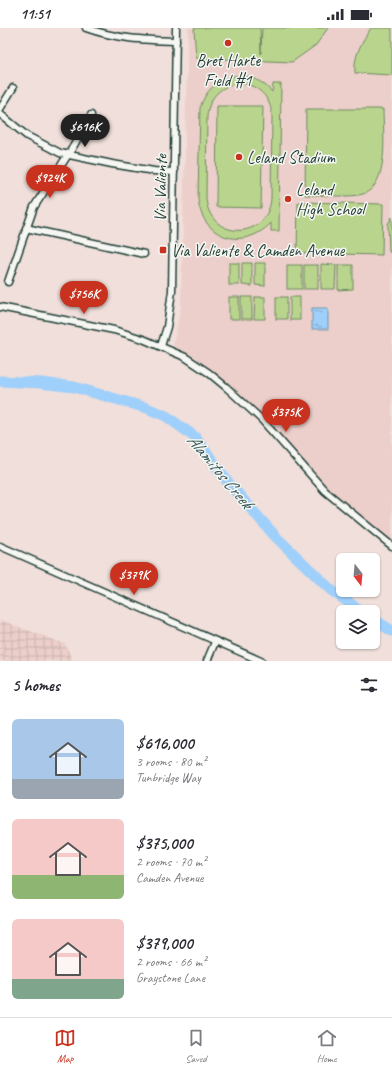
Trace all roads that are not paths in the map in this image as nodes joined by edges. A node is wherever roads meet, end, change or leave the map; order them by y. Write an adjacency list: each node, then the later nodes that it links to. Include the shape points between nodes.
1 (86, 28): 3 (street, via 133,40)
2 (176, 28): 3 (street, Via Valiente)
3 (176, 42): 9 (street, Via Valiente)
4 (13, 88): 5 (street)
5 (0, 109)
6 (0, 114): 8 (street, via 27,136 60,153)
7 (91, 115): 8 (street)
8 (69, 154): 9 (street, via 112,164); 10 (street, via 34,207)
9 (174, 172): 14 (street, Via Valiente, via 172,292 167,327)
10 (26, 228): 11 (street); 12 (street)
11 (144, 254)
12 (8, 282)
13 (0, 307): 14 (street, via 114,330)
14 (161, 346): 16 (street, via 193,362 226,387 261,419 325,491)
15 (0, 546): 17 (street)
16 (392, 546)
17 (215, 642): 18 (street); 19 (street)
18 (207, 661)
19 (261, 661)

